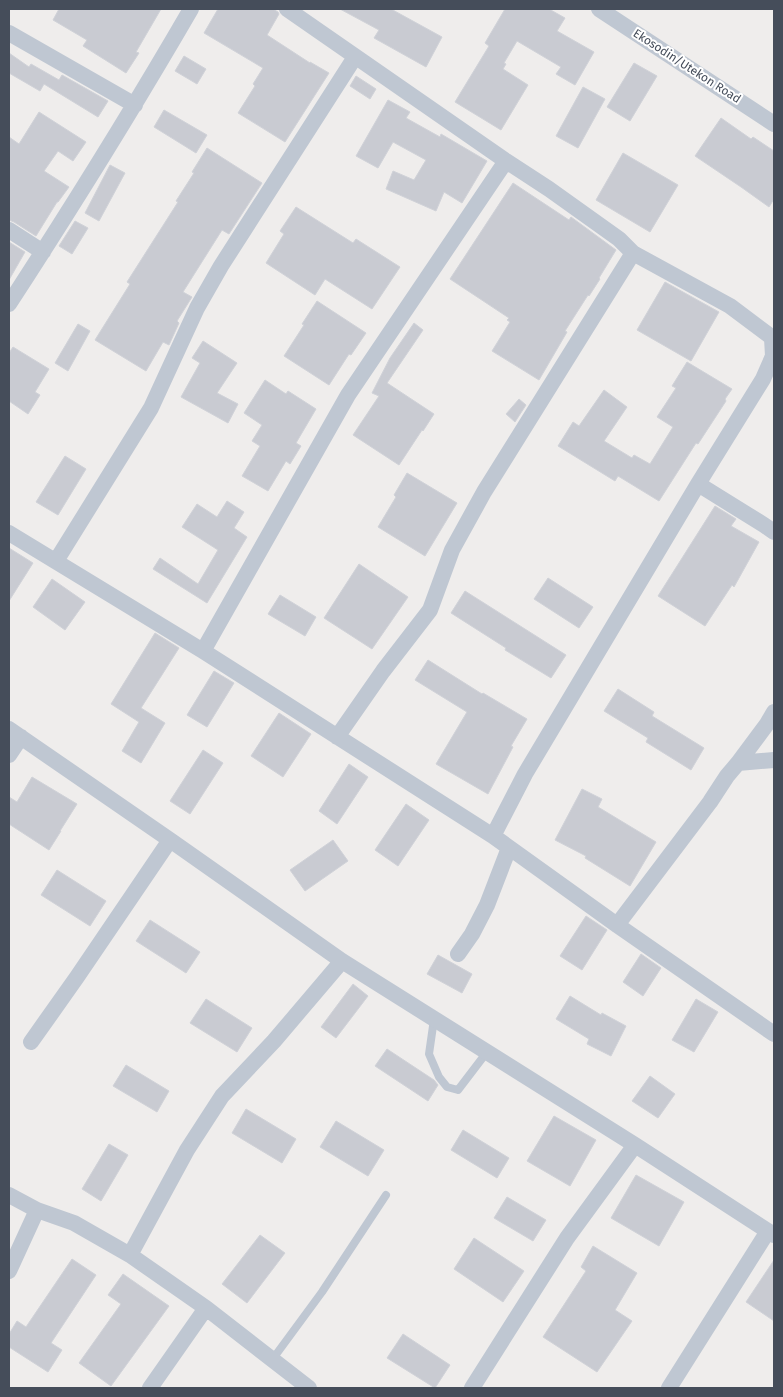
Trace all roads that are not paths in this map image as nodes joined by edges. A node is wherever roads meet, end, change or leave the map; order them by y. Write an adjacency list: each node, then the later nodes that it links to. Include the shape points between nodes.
1 (192, 9): 6 (street)
2 (287, 9): 5 (street)
3 (599, 9): 7 (street, Ekosodin/Utekon Road)
4 (9, 33): 6 (street)
5 (354, 57): 8 (street); 17 (street, via 221,266 197,308 150,408)
6 (135, 105): 10 (street)
7 (774, 124)
8 (506, 161): 11 (street, via 549,188 619,239); 18 (street, via 348,395)
9 (9, 230): 10 (street)
10 (43, 252): 12 (street)
11 (633, 253): 13 (street, via 730,306); 21 (street, via 484,492 452,550 430,610)
12 (9, 304)
13 (773, 339): 14 (street, via 773,356 764,379)
14 (698, 484): 15 (street); 25 (street, via 525,774)
15 (774, 532)
16 (9, 533): 17 (street)
17 (56, 561): 18 (street)
18 (203, 651): 21 (street)
19 (772, 722): 24 (street)
20 (15, 733): 22 (street); 26 (street)
21 (336, 737): 25 (street)
22 (9, 755)
23 (774, 760): 24 (street)
24 (738, 763): 28 (street)
25 (493, 836): 27 (street)
26 (170, 840): 30 (street); 33 (street)
27 (509, 848): 28 (street); 29 (street, via 487,905)
28 (617, 925): 32 (street)
29 (458, 954)
30 (342, 960): 31 (street); 40 (street, via 222,1096 187,1150)
31 (434, 1019): 34 (street); 34 (lane, via 429,1054 447,1087 458,1090)
32 (774, 1034)
33 (31, 1042)
34 (487, 1052): 35 (street)
35 (635, 1145): 39 (street); 46 (street, via 567,1238)
36 (9, 1195): 38 (street)
37 (386, 1195): 43 (lane)
38 (37, 1210): 40 (street, via 74,1223); 41 (street)
39 (771, 1233): 47 (street)
40 (130, 1255): 42 (street)
41 (9, 1271)
42 (206, 1308): 43 (street); 44 (street)
43 (272, 1360): 45 (street)
44 (150, 1388)
45 (309, 1388)
46 (472, 1388)
47 (669, 1388)

